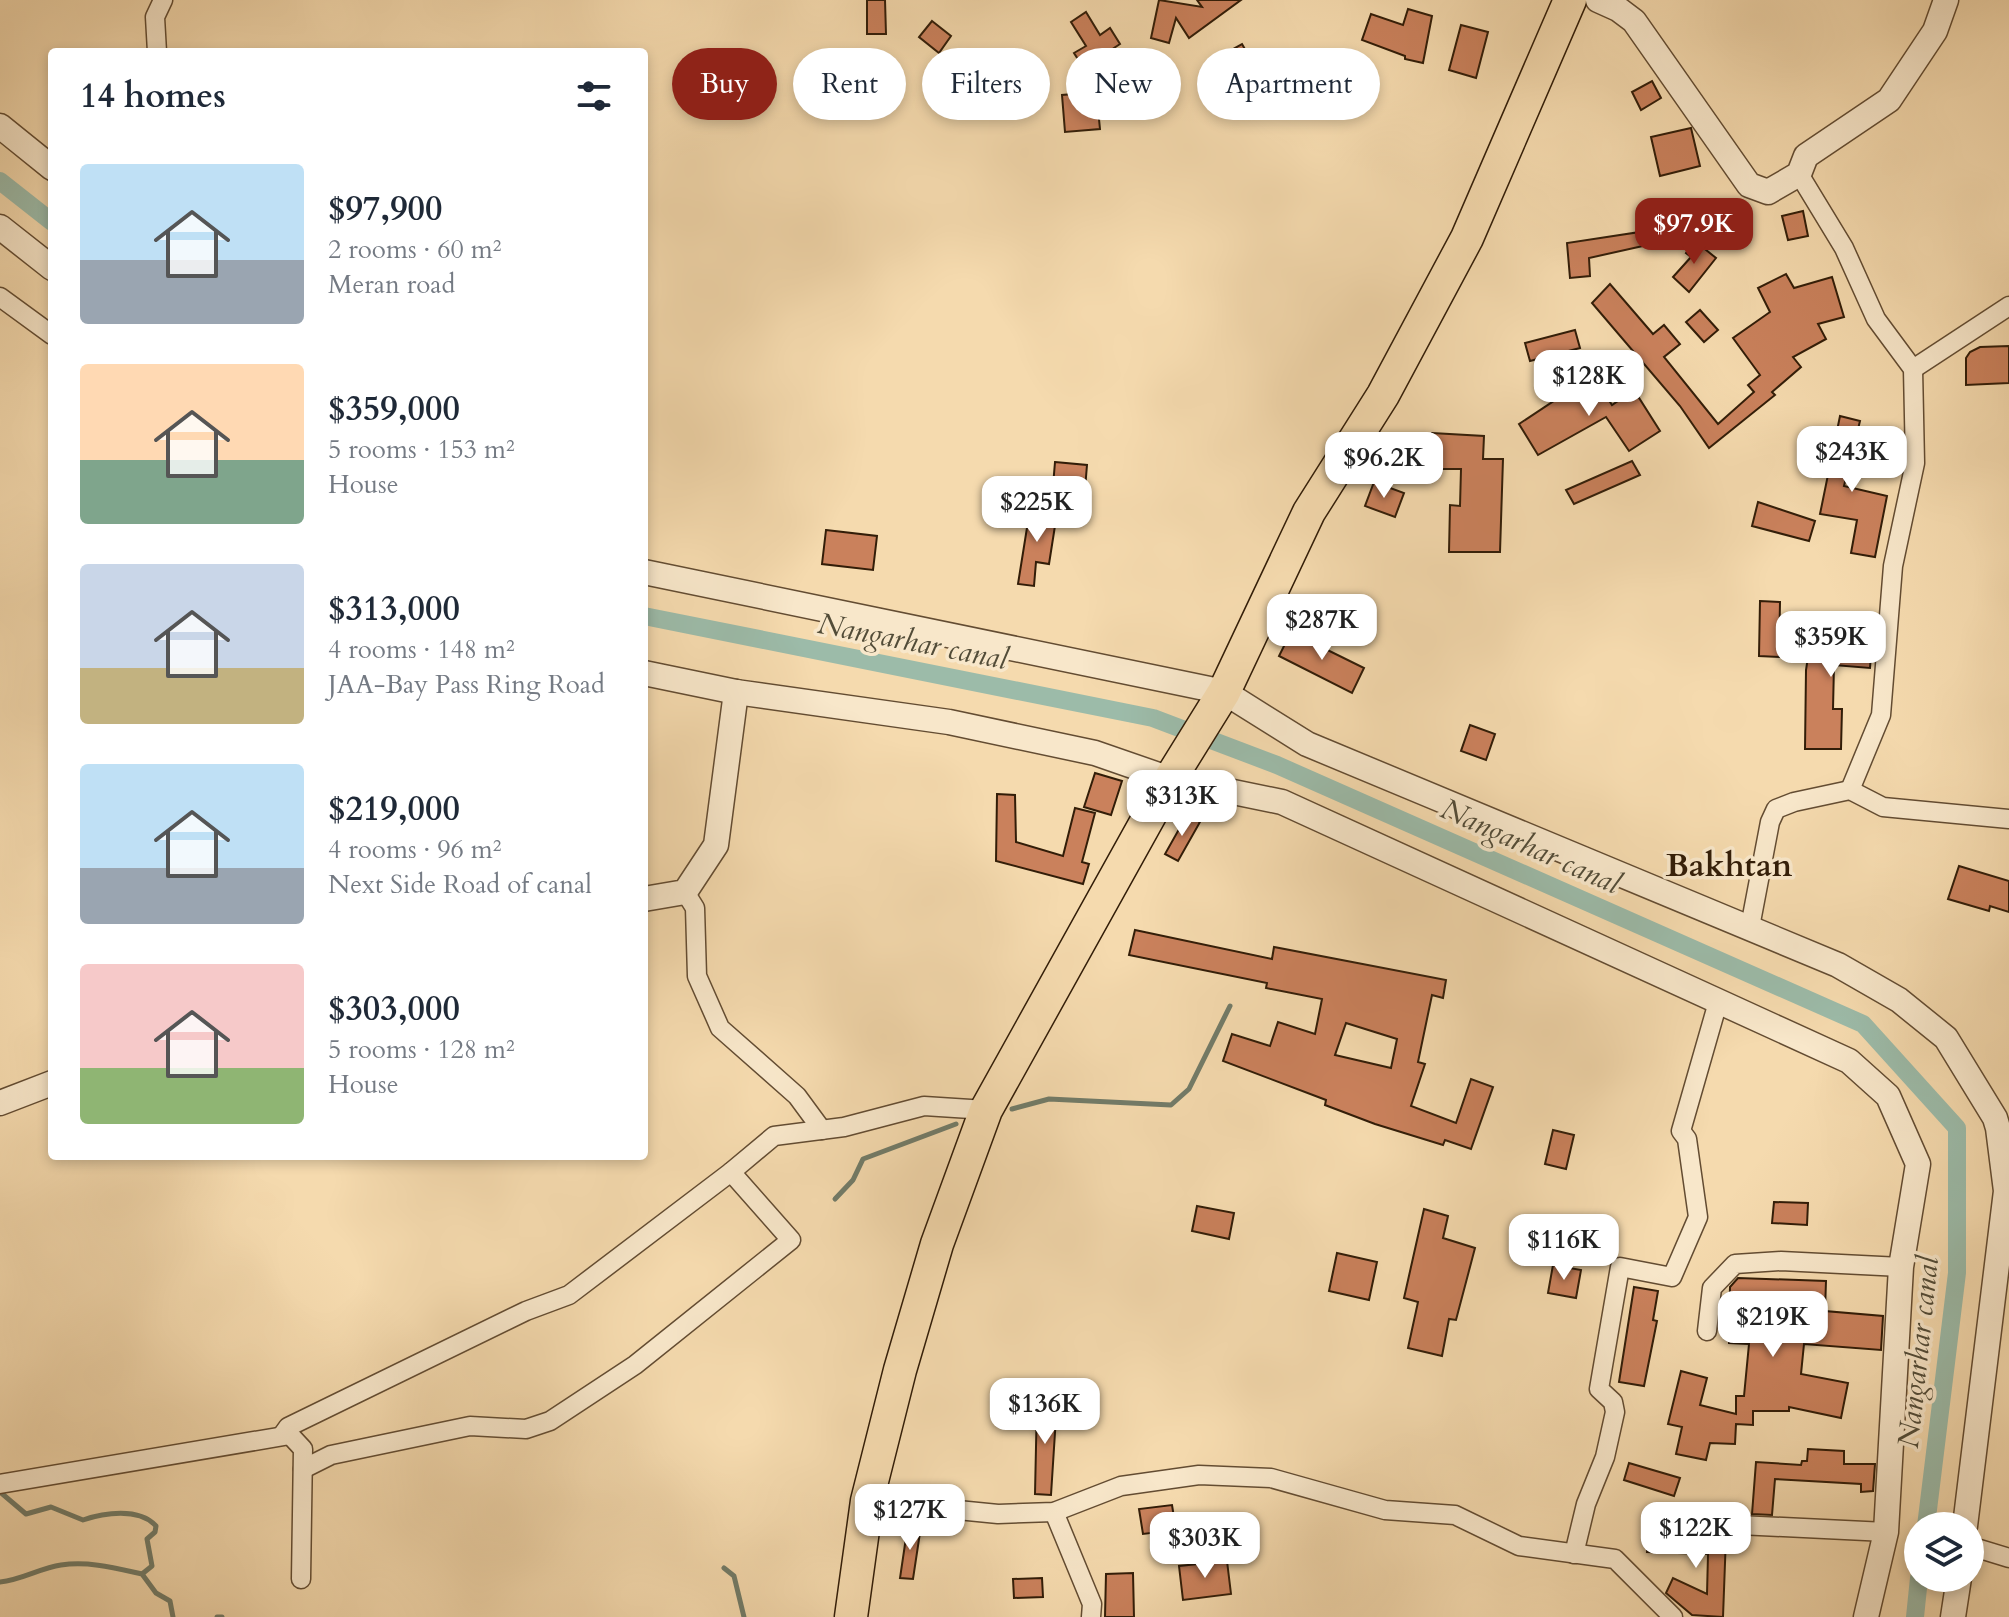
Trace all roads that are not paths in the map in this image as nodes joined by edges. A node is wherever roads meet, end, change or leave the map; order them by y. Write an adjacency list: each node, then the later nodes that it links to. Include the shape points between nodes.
1 (163, 0): 5 (street, via 155,17)
2 (1570, 0): 18 (highway, via 1467,238 1383,395 1309,512)
3 (1598, 0): 8 (street, via 1634,21 1749,185 1768,192)
4 (1946, 0): 8 (street, via 1935,31 1889,100 1806,156)
5 (157, 48)
6 (0, 126): 7 (street)
7 (48, 165)
8 (1799, 174): 14 (street, via 1844,248 1876,319)
9 (0, 227): 10 (street)
10 (48, 265)
11 (0, 297): 13 (street)
12 (2009, 306): 14 (street)
13 (48, 332)
14 (1913, 369): 20 (street, via 1915,463 1893,566 1881,715)
15 (648, 573): 18 (street)
16 (648, 674): 17 (street)
17 (736, 692): 19 (street, via 949,722); 22 (street, via 716,845)
18 (1224, 692): 19 (highway); 24 (street, via 1307,744)
19 (1176, 770): 25 (street, via 1282,802); 28 (highway)
20 (1850, 790): 21 (street, via 1883,807); 24 (street, via 1776,809)
21 (2009, 819)
22 (685, 892): 23 (street); 29 (street, via 695,908 697,976 720,1028 797,1096)
23 (648, 898)
24 (1750, 927): 32 (street, via 1838,965 1899,1000 1946,1038 1998,1128 2006,1191)
25 (1718, 1002): 31 (street, via 1849,1061 1888,1096 1918,1164); 43 (street, via 1681,1131 1687,1139 1698,1217 1672,1277 1620,1267 1599,1389 1613,1402 1615,1412)
26 (48, 1085): 27 (street)
27 (0, 1103)
28 (986, 1110): 29 (street, via 924,1106); 37 (highway, via 933,1258)
29 (822, 1130): 30 (street, via 774,1136)
30 (731, 1172): 34 (street, via 569,1295 526,1311); 35 (street, via 791,1240 635,1365 550,1421 526,1429 470,1426 331,1455)
31 (1901, 1267): 33 (street, via 1735,1264 1712,1288); 41 (street)
32 (2002, 1275): 39 (street)
33 (1707, 1331)
34 (283, 1434): 35 (street, via 303,1449); 36 (street)
35 (303, 1469): 45 (street)
36 (0, 1484)
37 (867, 1501): 38 (street, via 998,1514); 47 (highway)
38 (1054, 1512): 43 (street, via 1121,1486 1199,1475 1271,1478 1385,1510 1455,1515 1519,1546); 48 (street, via 1092,1604)
39 (1967, 1512)
40 (1698, 1523): 41 (street)
41 (1886, 1532): 50 (street)
42 (1984, 1550): 44 (street)
43 (1574, 1554): 49 (street, via 1615,1559)
44 (2009, 1558)
45 (301, 1579)
46 (1957, 1592): 51 (street)
47 (851, 1617)
48 (1091, 1617)
49 (1673, 1617)
50 (1866, 1617)
51 (1953, 1617)

